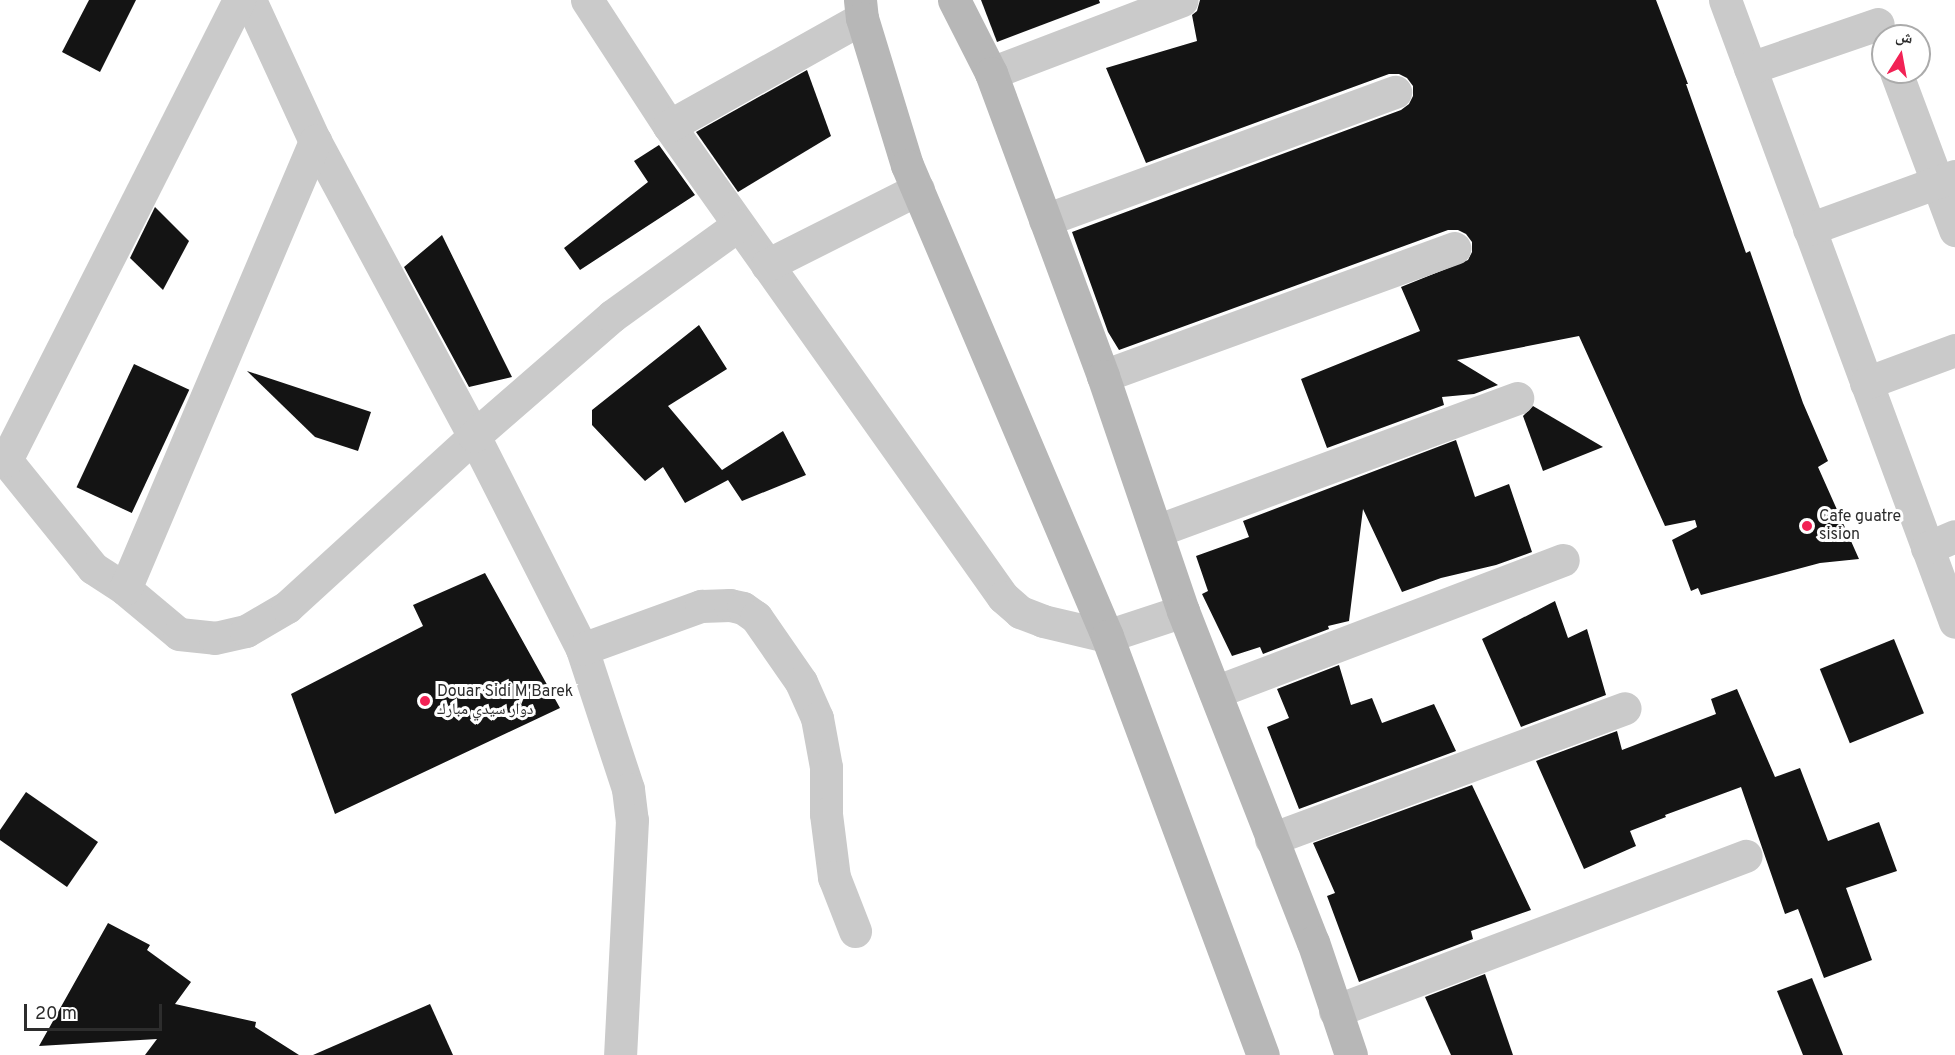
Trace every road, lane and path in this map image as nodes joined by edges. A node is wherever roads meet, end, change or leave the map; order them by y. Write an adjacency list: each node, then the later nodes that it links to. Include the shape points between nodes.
1 (239, 0): 28 (street)
2 (250, 0): 14 (street)
3 (587, 0): 13 (street)
4 (954, 0): 10 (street)
5 (1182, 0): 10 (street)
6 (1725, 0): 9 (street)
7 (861, 9): 13 (street); 16 (street, via 907,165)
8 (1877, 21): 9 (street)
9 (1750, 68): 19 (street)
10 (991, 73): 17 (street)
11 (1902, 84): 15 (street)
12 (1395, 92): 17 (street)
13 (669, 126): 18 (street)
14 (315, 141): 27 (street); 32 (street)
15 (1946, 179): 19 (street); 20 (street)
16 (918, 189): 22 (street); 35 (street)
17 (1045, 220): 24 (street)
18 (738, 225): 22 (street); 27 (street, via 612,316)
19 (1809, 229): 25 (street)
20 (1955, 230)
21 (1454, 248): 24 (street)
22 (767, 265): 35 (street, via 1003,597 1020,612 1043,621)
23 (1955, 350): 25 (street)
24 (1103, 376): 29 (street)
25 (1866, 383): 30 (street)
26 (1518, 398): 29 (street)
27 (474, 436): 32 (street, via 287,607 246,631 215,639 179,634); 36 (street)
28 (3, 456): 32 (street, via 93,568)
29 (1156, 531): 33 (street)
30 (1941, 542): 34 (street)
31 (1563, 560): 37 (street)
32 (125, 589)
33 (1183, 611): 35 (street); 37 (street)
34 (1955, 622)
35 (1107, 636): 44 (street)
36 (582, 649): 41 (street, via 701,606 730,605 756,617 801,682 817,718 826,767 828,837 834,877); 43 (street, via 628,789 632,820)
37 (1215, 692): 39 (street)
38 (1625, 708): 39 (street)
39 (1271, 839): 42 (street, via 1313,942)
40 (1746, 856): 42 (street)
41 (855, 931)
42 (1335, 1011): 45 (street)
43 (620, 1055)
44 (1263, 1055)
45 (1351, 1055)

